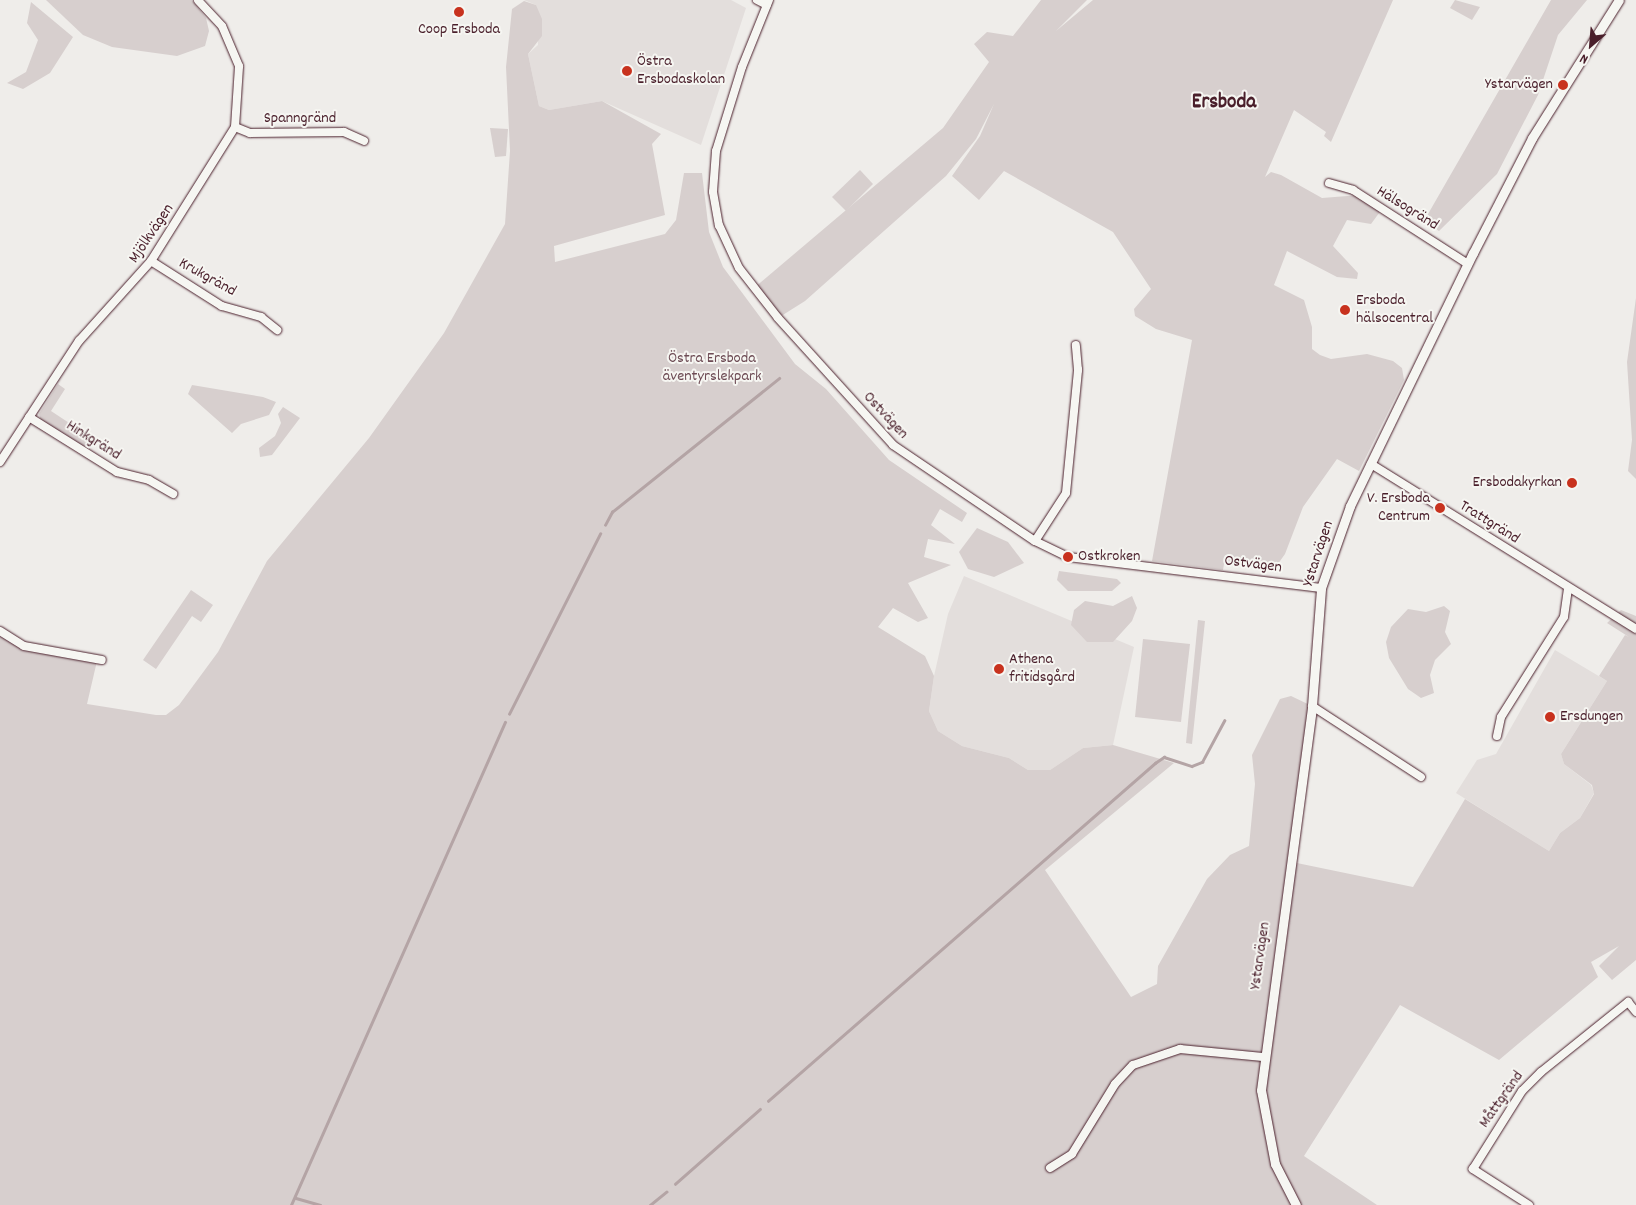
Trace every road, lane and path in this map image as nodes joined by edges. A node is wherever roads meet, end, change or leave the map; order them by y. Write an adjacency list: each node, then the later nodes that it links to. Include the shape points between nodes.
1 (198, 0): 5 (street, Mjölkvägen, via 222,26 239,66)
2 (757, 0): 4 (street)
3 (1619, 0): 9 (street, Ystarvägen, via 1532,138)
4 (768, 3): 16 (street, Ostvägen, via 716,151 713,192 728,249 778,318 893,445)
5 (235, 127): 6 (street, Spanngränd, via 250,133 344,132); 8 (street, Mjölkvägen)
6 (364, 141)
7 (1329, 183): 9 (street, Hälsogränd, via 1353,190)
8 (151, 261): 10 (street, Krukgränd, via 222,306 261,317); 12 (street, Mjölkvägen, via 79,341)
9 (1468, 264): 14 (street, Ystarvägen)
10 (277, 330)
11 (1076, 345): 16 (street, via 1078,370 1066,492)
12 (29, 417): 13 (street, Mjölkvägen); 15 (street, Hinkgränd, via 117,472 149,480)
13 (0, 462)
14 (1371, 464): 17 (street, Ystarvägen, via 1350,506); 18 (street, Trattgränd)
15 (173, 494)
16 (1035, 541): 17 (street, Ostvägen, via 1073,558)
17 (1321, 588): 22 (street, Ystarvägen)
18 (1568, 588): 19 (street, Trattgränd); 23 (street, via 1564,617 1501,717)
19 (1636, 629)
20 (0, 631): 21 (street, via 24,646)
21 (102, 660)
22 (1312, 706): 24 (street); 26 (street, Ystarvägen)
23 (1497, 736)
24 (1421, 777)
25 (1636, 1012): 29 (street, Måttgränd, via 1628,1002 1541,1072 1522,1091 1473,1168)
26 (1263, 1057): 27 (street, via 1180,1049 1133,1065 1114,1084 1072,1154); 28 (street, Ystarvägen, via 1262,1113 1274,1164)
27 (1050, 1168)
28 (1296, 1205)
29 (1529, 1205)

